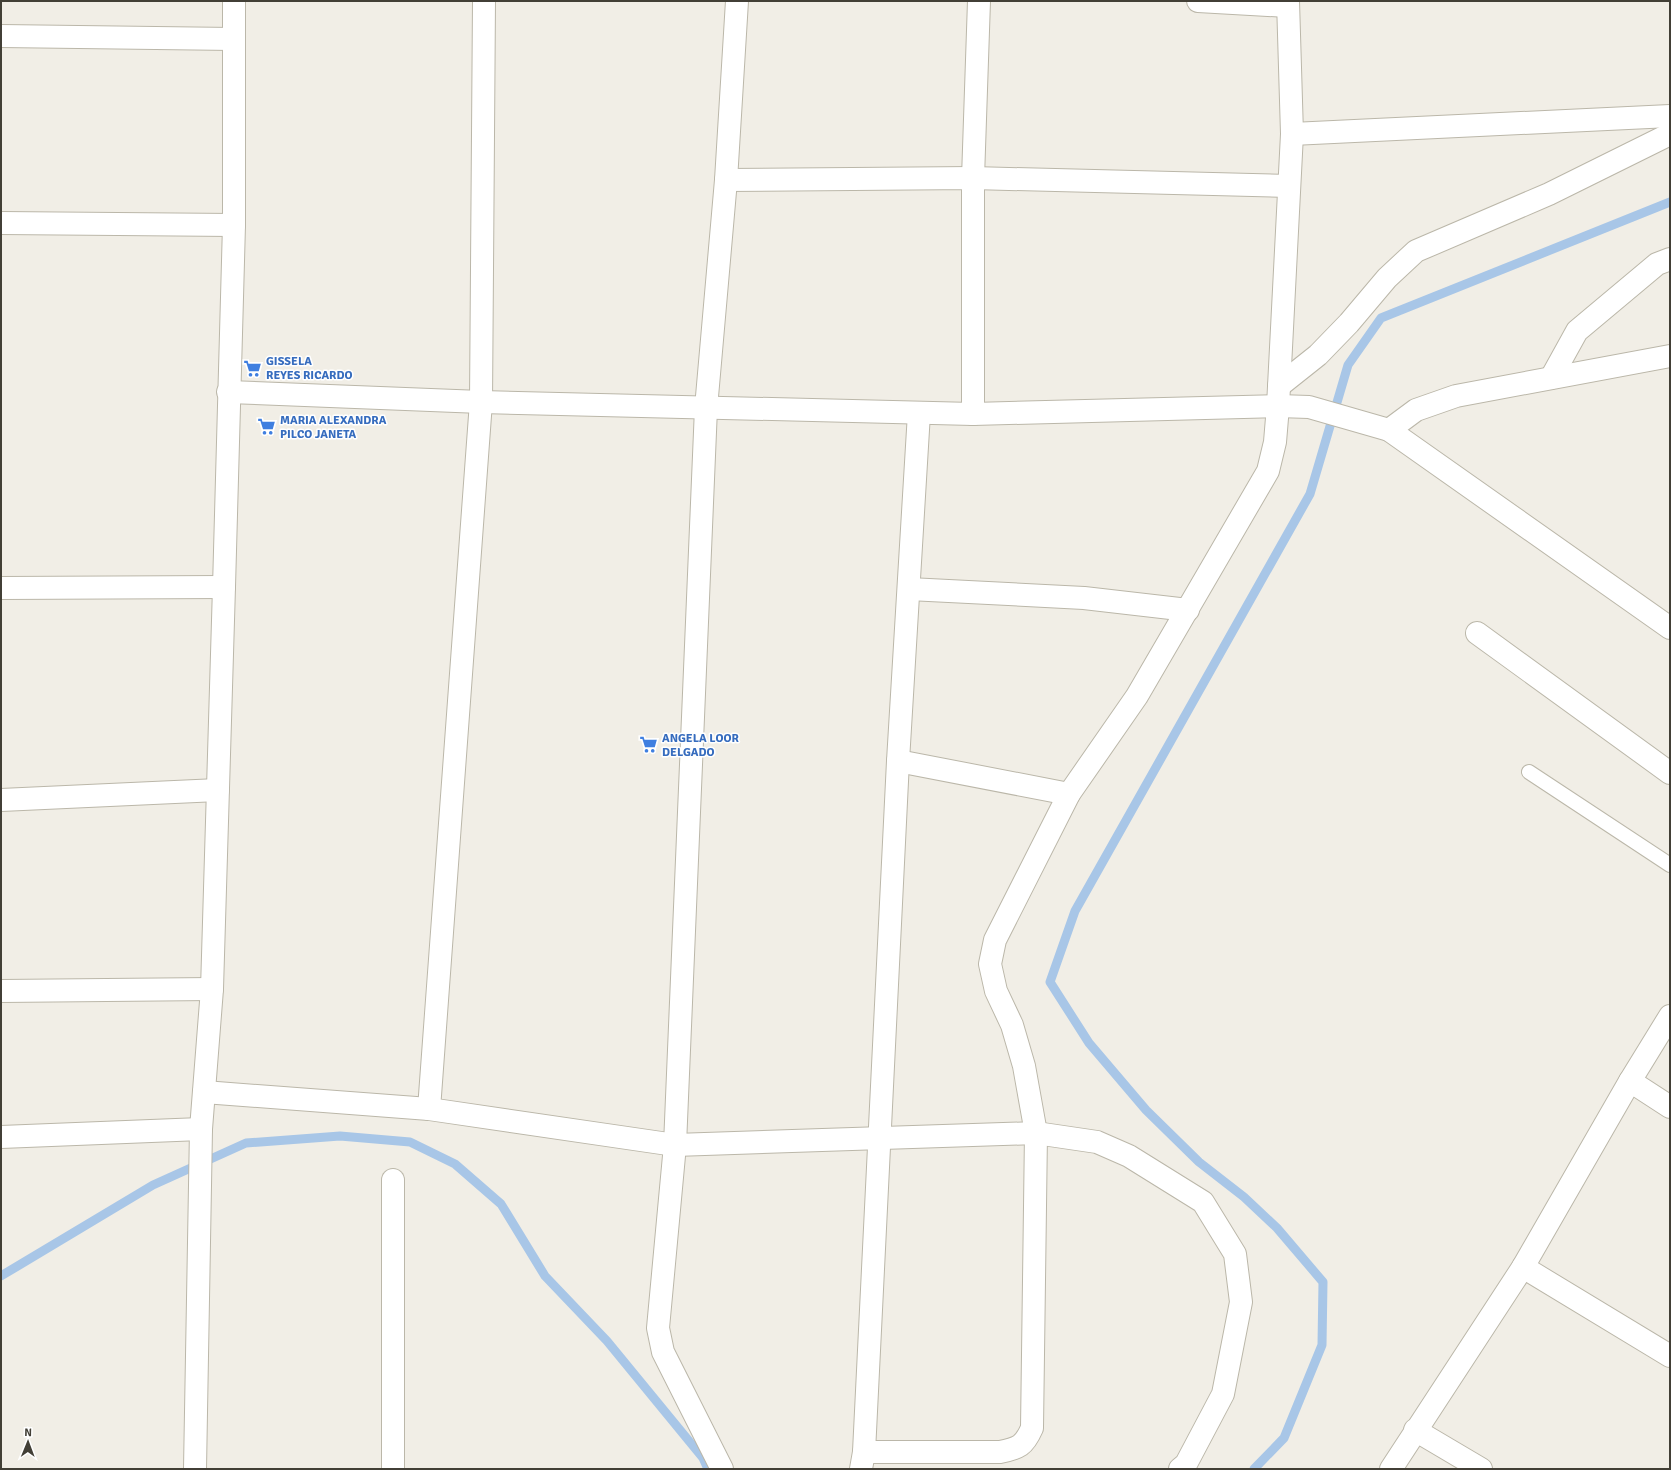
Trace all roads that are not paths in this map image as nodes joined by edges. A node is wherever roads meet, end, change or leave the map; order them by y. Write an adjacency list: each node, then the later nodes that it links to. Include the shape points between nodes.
1 (234, 1): 8 (street)
2 (484, 1): 22 (street)
3 (737, 1): 13 (street)
4 (979, 1): 12 (street)
5 (1198, 1): 6 (street)
6 (1288, 3): 10 (street)
7 (1, 36): 8 (street)
8 (233, 39): 16 (street)
9 (1670, 116): 10 (street)
10 (1292, 134): 14 (street)
11 (1670, 134): 21 (street, via 1550,194 1416,251 1387,278 1349,323)
12 (973, 178): 13 (street); 14 (street); 25 (street)
13 (726, 180): 23 (street)
14 (1289, 186): 21 (street)
15 (1, 223): 16 (street)
16 (234, 225): 20 (street)
17 (1670, 259): 19 (street, via 1657,264 1578,331)
18 (1670, 356): 19 (street)
19 (1551, 378): 26 (street, via 1456,396 1416,410)
20 (228, 392): 22 (street); 27 (street)
21 (1279, 396): 25 (street); 26 (street); 30 (street, via 1276,442 1268,470)
22 (481, 402): 23 (street); 46 (street)
23 (706, 408): 24 (street); 51 (street)
24 (919, 413): 25 (street); 29 (street)
25 (973, 414)
26 (1389, 430): 31 (street)
27 (224, 587): 28 (street); 36 (street)
28 (1, 588)
29 (909, 589): 30 (street, via 1084,598); 33 (street)
30 (1188, 610): 37 (street, via 1137,696)
31 (1670, 628)
32 (1477, 633): 35 (street)
33 (898, 761): 37 (street); 50 (street)
34 (1529, 772): 39 (lane)
35 (1670, 773)
36 (218, 790): 38 (street); 40 (street)
37 (1069, 794): 47 (street, via 995,940 990,964 996,991 1012,1025 1024,1066)
38 (1, 800)
39 (1670, 865)
40 (212, 989): 41 (street); 44 (street)
41 (1, 991)
42 (1670, 1016): 43 (street)
43 (1630, 1081): 45 (street); 53 (street)
44 (204, 1092): 46 (street); 49 (street)
45 (1670, 1107)
46 (428, 1109): 51 (street)
47 (1036, 1133): 50 (street); 56 (street, via 1033,1408 1032,1428 1026,1441 1017,1448 1000,1452); 60 (street, via 1097,1142 1129,1156 1203,1202 1235,1254 1241,1302 1223,1394 1186,1464)
48 (1, 1137): 49 (street)
49 (200, 1137): 57 (street)
50 (879, 1137): 51 (street); 56 (street)
51 (675, 1145): 59 (street, via 658,1328 663,1352)
52 (393, 1180): 58 (street)
53 (1523, 1267): 54 (street); 55 (street)
54 (1670, 1356)
55 (1415, 1430): 61 (street); 62 (street)
56 (862, 1460)
57 (195, 1469)
58 (393, 1469)
59 (722, 1469)
60 (1180, 1469)
61 (1391, 1469)
62 (1481, 1469)

